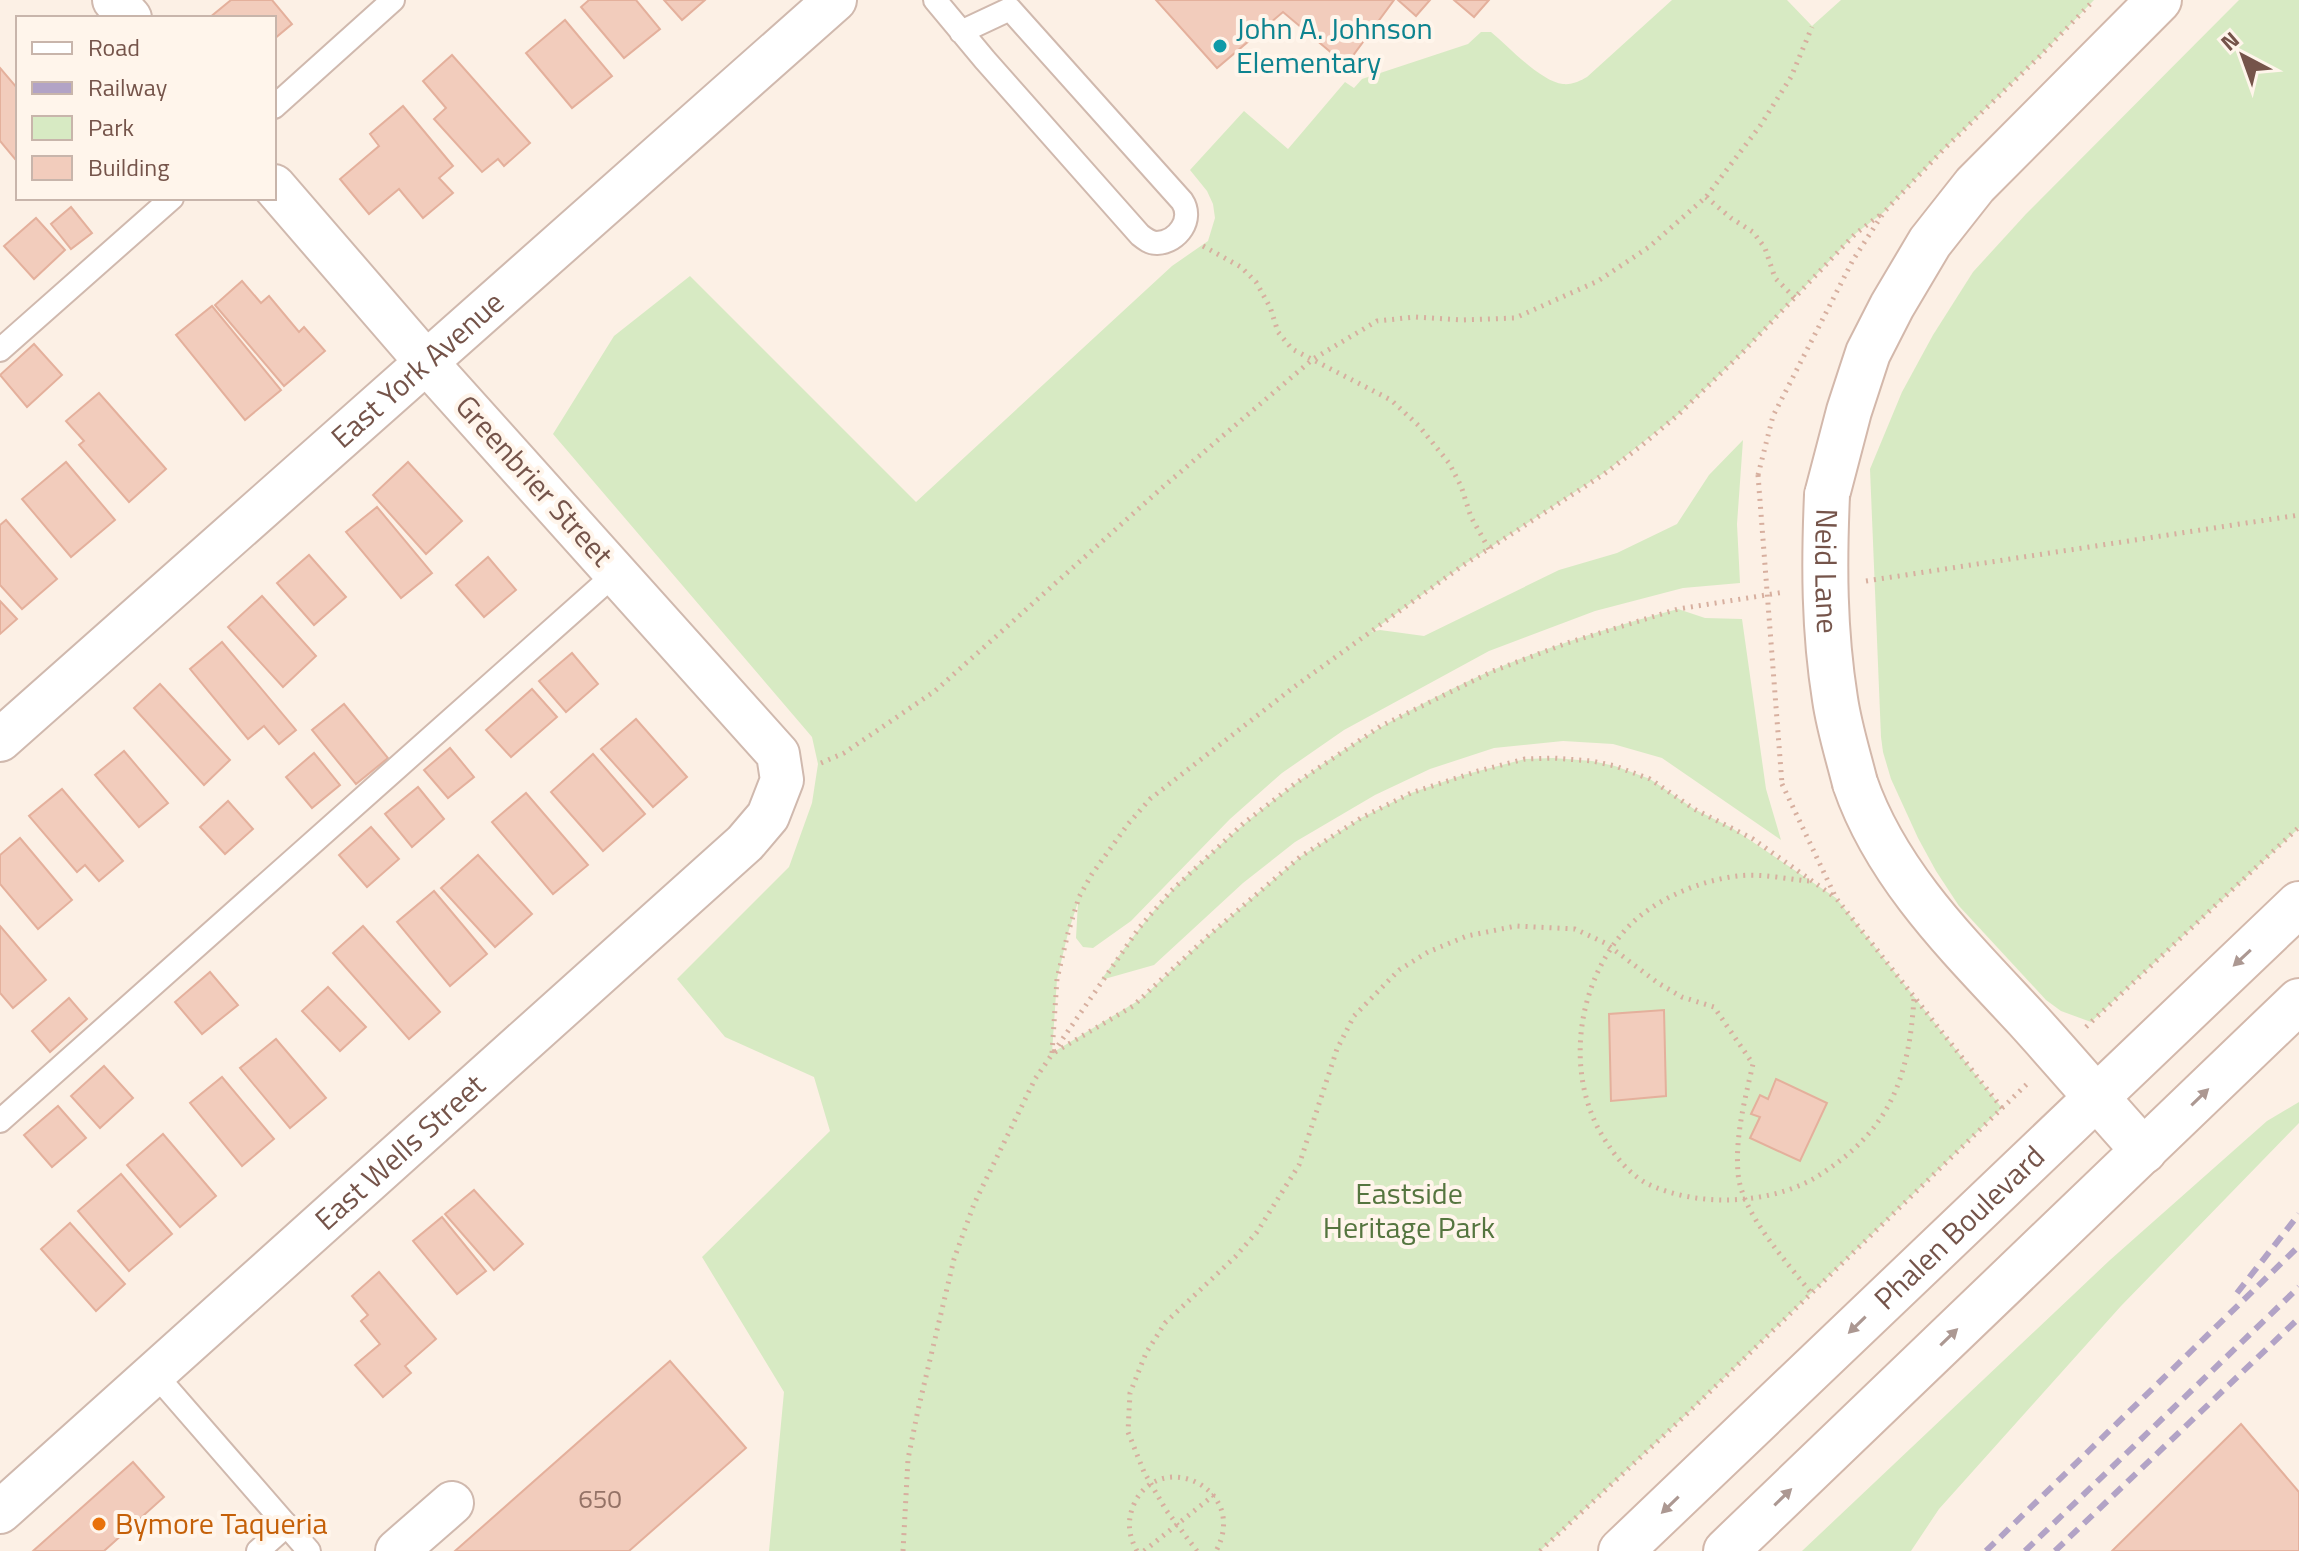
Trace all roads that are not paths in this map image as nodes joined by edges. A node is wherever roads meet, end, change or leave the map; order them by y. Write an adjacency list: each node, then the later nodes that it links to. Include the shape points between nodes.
1 (114, 0): 6 (street)
2 (393, 0): 8 (lane)
3 (835, 0): 12 (street, East York Avenue)
4 (935, 0): 7 (lane)
5 (2159, 0): 18 (main road, Neid Lane, bridge, via 1975,185 1930,242 1868,353 1827,495 1824,573 1835,700 1864,810 1914,891)
6 (128, 16)
7 (961, 32): 7 (lane, via 1140,235 1158,243 1177,234 1188,209 1010,9)
8 (276, 105)
9 (276, 188): 12 (street, Greenbrier Street)
10 (170, 200): 11 (lane)
11 (0, 350)
12 (427, 363): 13 (street, Greenbrier Street); 14 (street, East York Avenue)
13 (616, 573): 15 (street, Greenbrier Street, via 778,754); 19 (lane)
14 (0, 740)
15 (782, 780): 21 (street, East Wells Street, via 768,816 745,843)
16 (2299, 904): 18 (main road, Phalen Boulevard, one-way to 18)
17 (2299, 1001): 20 (main road, one-way to 17)
18 (2096, 1097): 20 (main road, Neid Lane); 28 (main road, Phalen Boulevard, one-way to 28)
19 (0, 1121)
20 (2144, 1151): 29 (main road, one-way to 20)
21 (154, 1373): 23 (street, East Wells Street); 24 (lane)
22 (452, 1503): 27 (street)
23 (0, 1512)
24 (287, 1525): 25 (lane); 26 (lane)
25 (258, 1551)
26 (309, 1551)
27 (397, 1551)
28 (1621, 1551)
29 (1726, 1551)

